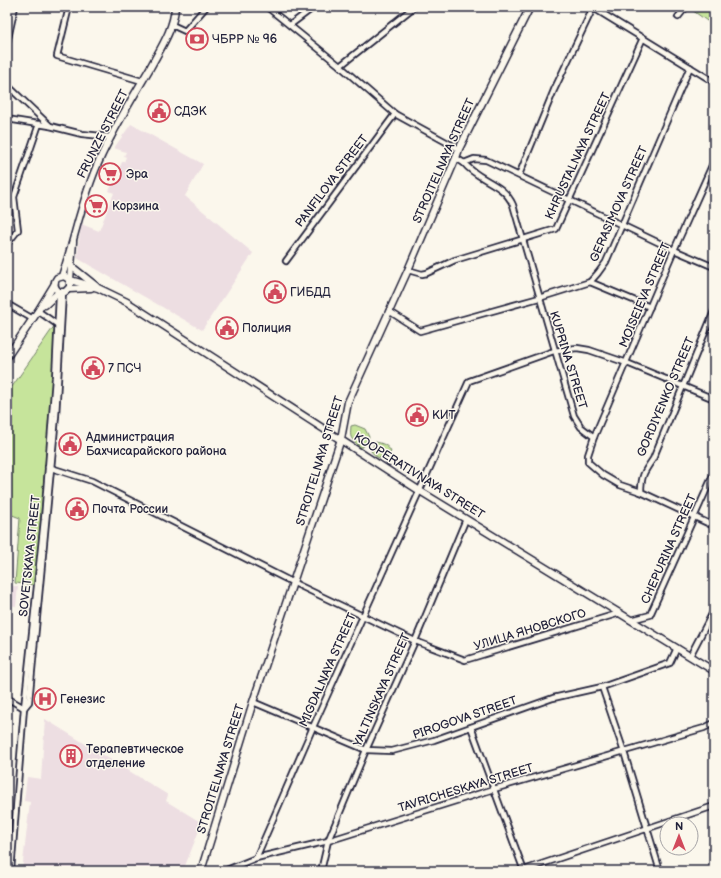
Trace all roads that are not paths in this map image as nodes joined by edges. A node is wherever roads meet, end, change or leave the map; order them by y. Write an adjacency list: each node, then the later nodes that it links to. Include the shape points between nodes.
1 (15, 7): 15 (street)
2 (69, 7): 18 (street, via 58,56)
3 (175, 7): 12 (main road, FRUNZE STREET)
4 (206, 7): 12 (street, via 185,31)
5 (267, 7): 13 (street)
6 (314, 7): 13 (street)
7 (414, 7): 16 (street)
8 (530, 7): 26 (main road, STROITELNAYA STREET)
9 (593, 7): 14 (street); 30 (street, via 554,90)
10 (686, 7): 11 (street)
11 (678, 18)
12 (172, 25): 18 (main road, FRUNZE STREET)
13 (290, 25): 16 (street)
14 (643, 38): 17 (street); 31 (street, KHRUSTALNAYA STREET)
15 (7, 43)
16 (340, 66): 21 (street)
17 (690, 67): 19 (street); 32 (street, GERASIMOVA STREET)
18 (142, 81): 25 (main road, FRUNZE STREET)
19 (714, 82)
20 (7, 85): 24 (street)
21 (395, 114): 26 (street); 37 (street, PANFILOVA STREET)
22 (7, 119): 23 (street)
23 (39, 124): 24 (street); 35 (street, via 14,197 18,230)
24 (50, 126): 25 (street, via 82,134)
25 (111, 137): 34 (main road, FRUNZE STREET, via 91,179)
26 (459, 149): 27 (main road, STROITELNAYA STREET)
27 (456, 158): 29 (street, KUPRINA STREET); 40 (main road, STROITELNAYA STREET)
28 (714, 161): 36 (street, MOISEIEVA STREET)
29 (464, 163): 30 (street, via 474,159 486,160); 33 (street, KUPRINA STREET, via 469,170 506,193 513,205)
30 (519, 175): 31 (street)
31 (569, 199): 32 (street); 33 (street, KHRUSTALNAYA STREET, via 556,228)
32 (622, 224): 36 (street); 43 (street, GERASIMOVA STREET, via 606,262)
33 (524, 239): 40 (street, KHRUSTALNAYA STREET, via 455,260 427,274); 46 (street, KUPRINA STREET)
34 (73, 242): 38 (main road); 41 (main road, FRUNZE STREET)
35 (7, 244)
36 (674, 250): 39 (street); 48 (street, MOISEIEVA STREET)
37 (286, 261)
38 (71, 266): 42 (main road); 44 (main road)
39 (714, 267)
40 (408, 270): 50 (main road, STROITELNAYA STREET)
41 (62, 276): 42 (main road, KOOPERATIVNAYA STREET); 45 (main road, via 56,280)
42 (70, 280): 44 (main road, KOOPERATIVNAYA STREET); 45 (main road, via 71,284)
43 (590, 282): 46 (street); 48 (street)
44 (98, 288): 45 (main road); 60 (main road, KOOPERATIVNAYA STREET, via 127,302)
45 (60, 290): 49 (main road); 53 (street)
46 (539, 298): 50 (street, via 420,331); 54 (street, KUPRINA STREET)
47 (7, 304): 52 (street)
48 (650, 307): 56 (street, MOISEIEVA STREET)
49 (38, 311): 52 (main road); 53 (street)
50 (389, 311): 60 (main road, STROITELNAYA STREET, via 348,402)
51 (714, 311): 57 (street, GORDIYENKO STREET)
52 (33, 319): 55 (main road)
53 (59, 326): 61 (street)
54 (554, 351): 56 (street, MIGDALNAYA STREET, via 577,348); 59 (street, KUPRINA STREET, via 574,416 581,427); 63 (street, MIGDALNAYA STREET, via 469,380)
55 (7, 357)
56 (627, 362): 57 (street, MIGDALNAYA STREET); 59 (street, MOISEIEVA STREET)
57 (684, 386): 58 (street, MIGDALNAYA STREET); 64 (street, GORDIYENKO STREET, via 653,459 644,472)
58 (714, 399)
59 (594, 437): 64 (street, via 587,458 590,464 620,485)
60 (341, 439): 63 (main road, KOOPERATIVNAYA STREET); 68 (main road, STROITELNAYA STREET)
61 (50, 468): 68 (street, УЛИЦА ЯНОВСКОГО, via 92,481); 80 (street, SOVETSKAYA STREET)
62 (714, 473): 65 (street, CHEPURINA STREET)
63 (420, 490): 66 (main road, KOOPERATIVNAYA STREET); 71 (street, MIGDALNAYA STREET)
64 (641, 492): 65 (street)
65 (695, 518): 67 (street); 72 (street, CHEPURINA STREET, via 650,615)
66 (466, 519): 70 (main road, KOOPERATIVNAYA STREET); 73 (street, YALTINSKAYA STREET)
67 (714, 526)
68 (294, 583): 71 (street, УЛИЦА ЯНОВСКОГО); 79 (main road, STROITELNAYA STREET)
69 (714, 610): 75 (street)
70 (620, 613): 72 (main road, KOOPERATIVNAYA STREET); 73 (street, УЛИЦА ЯНОВСКОГО, via 465,660)
71 (363, 616): 73 (street, УЛИЦА ЯНОВСКОГО); 82 (street, MIGDALNAYA STREET)
72 (631, 620): 74 (main road, KOOPERATIVNAYA STREET)
73 (415, 641): 84 (street, YALTINSKAYA STREET)
74 (677, 648): 75 (main road, KOOPERATIVNAYA STREET); 77 (street, PIROGOVA STREET, via 670,663)
75 (690, 656): 76 (main road, KOOPERATIVNAYA STREET)
76 (714, 671)
77 (602, 687): 83 (street, PIROGOVA STREET, via 553,698); 85 (street)
78 (7, 698): 80 (street)
79 (254, 702): 82 (street, PIROGOVA STREET); 92 (main road, STROITELNAYA STREET)
80 (24, 708): 91 (street, SOVETSKAYA STREET)
81 (714, 723): 85 (street, TAVRICHESKAYA STREET)
82 (312, 727): 84 (street, PIROGOVA STREET); 90 (street, MIGDALNAYA STREET)
83 (470, 727): 84 (street, PIROGOVA STREET, via 392,751); 86 (street)
84 (366, 750): 89 (street, YALTINSKAYA STREET)
85 (624, 752): 86 (street, TAVRICHESKAYA STREET); 88 (street)
86 (494, 789): 89 (street, TAVRICHESKAYA STREET); 95 (street)
87 (714, 806): 88 (street)
88 (647, 829): 95 (street); 96 (street)
89 (328, 841): 90 (street, TAVRICHESKAYA STREET); 94 (street, YALTINSKAYA STREET)
90 (256, 858): 93 (street, TAVRICHESKAYA STREET)
91 (11, 871)
92 (201, 871)
93 (224, 871)
94 (321, 871)
95 (523, 871)
96 (660, 871)

